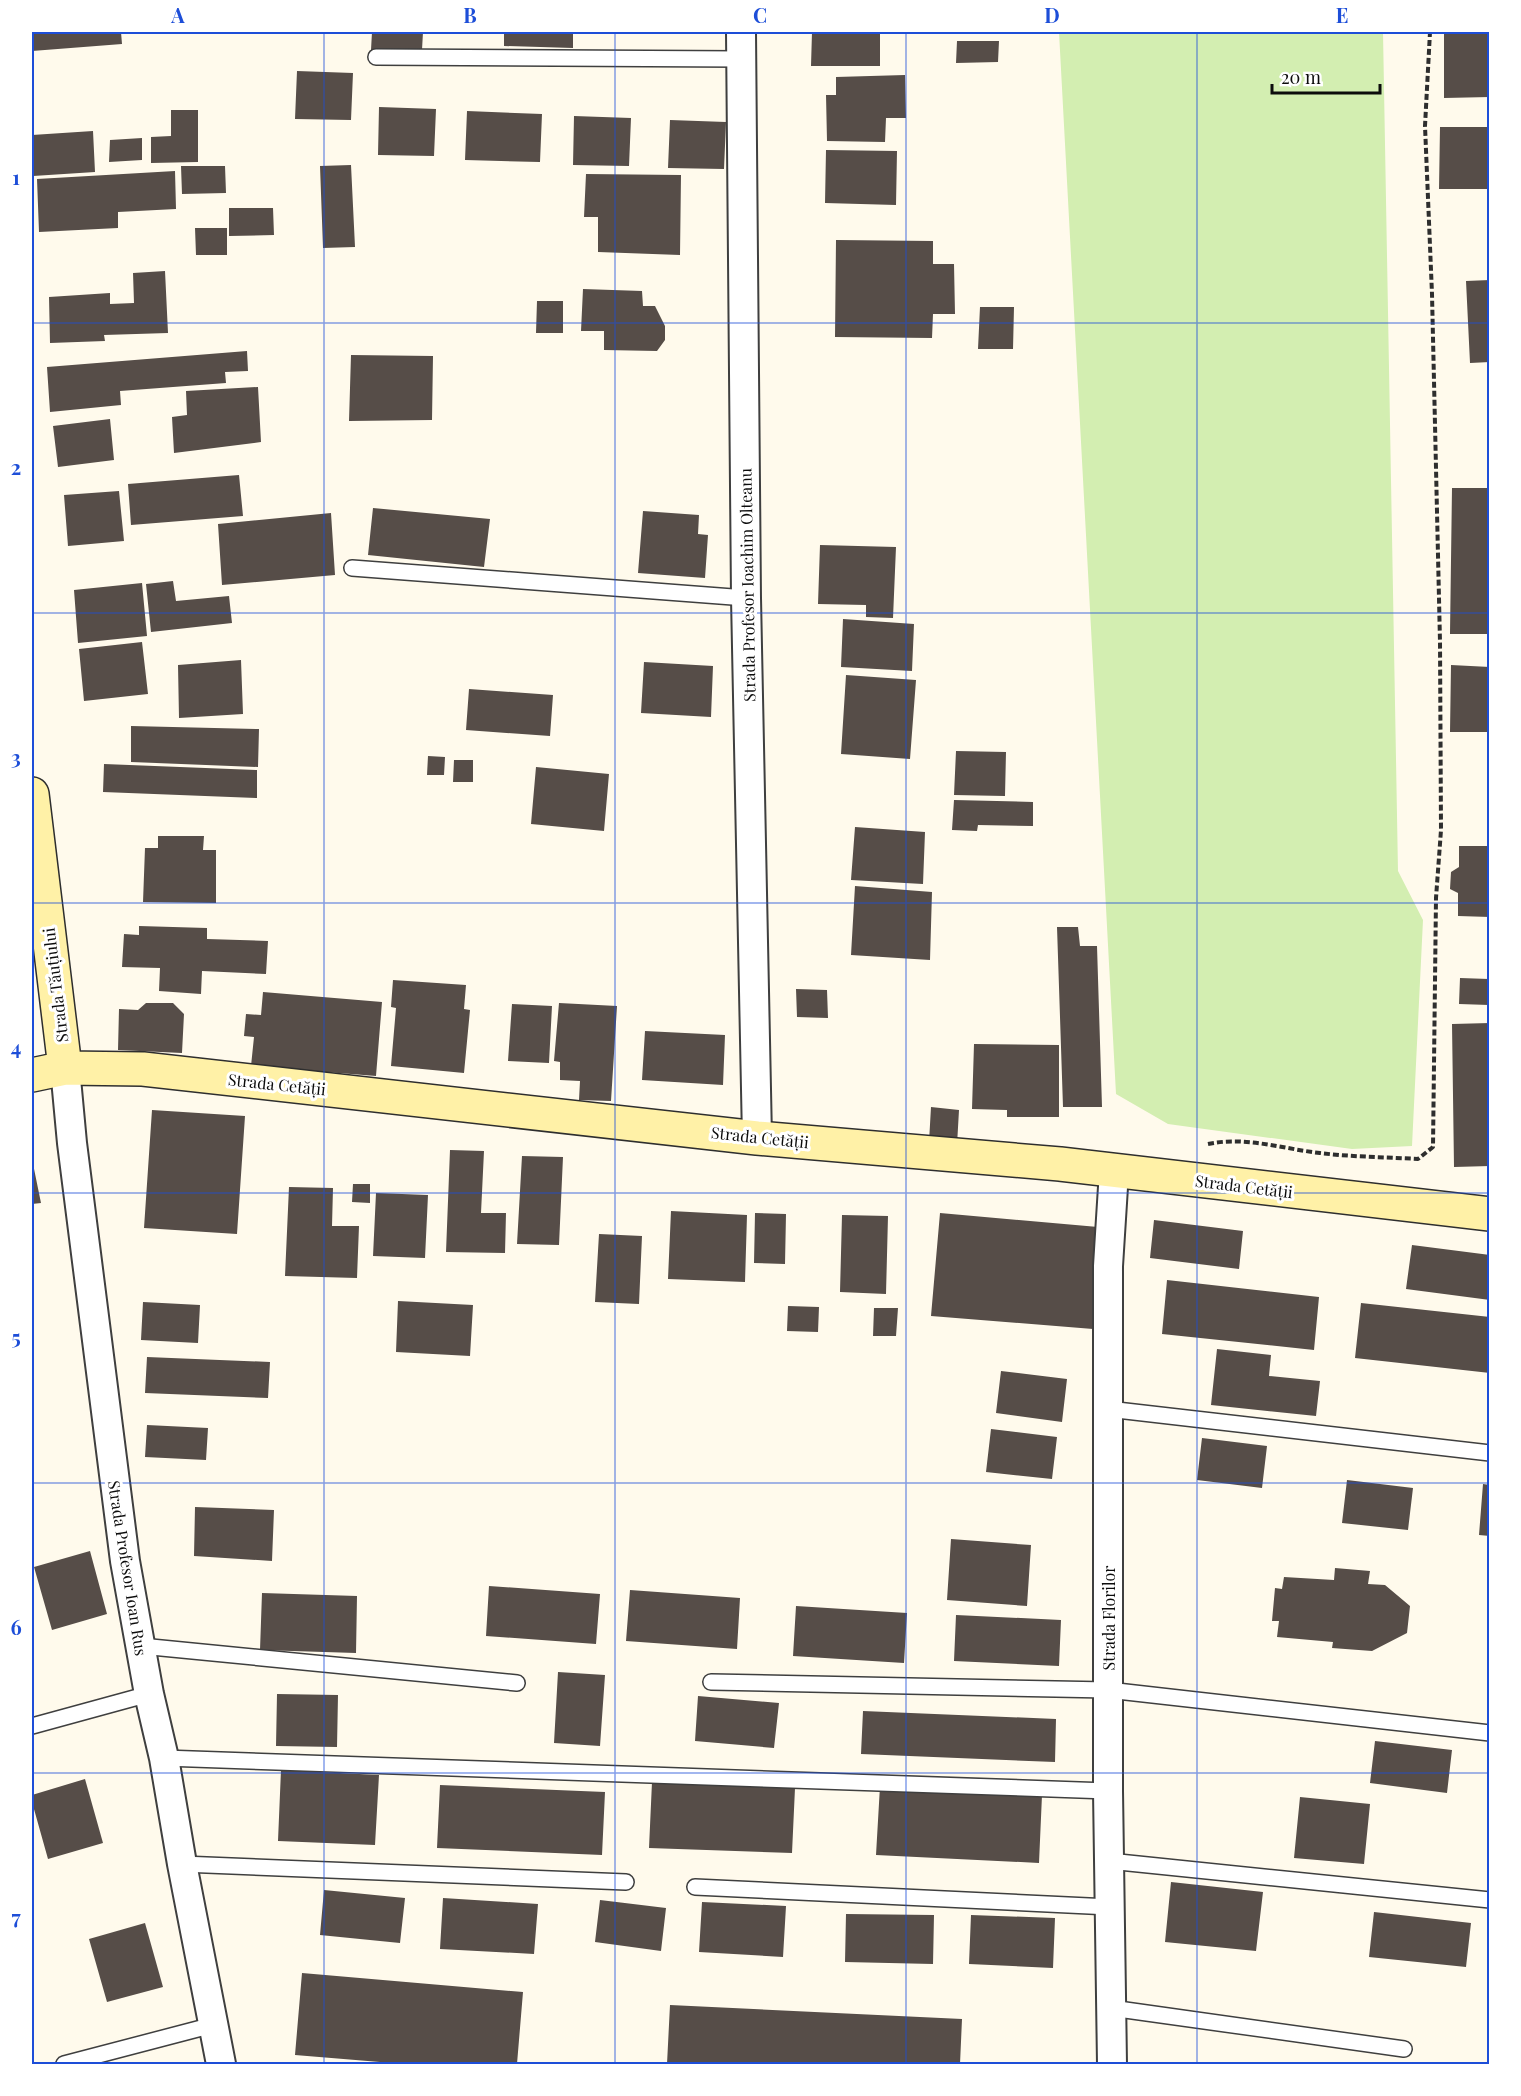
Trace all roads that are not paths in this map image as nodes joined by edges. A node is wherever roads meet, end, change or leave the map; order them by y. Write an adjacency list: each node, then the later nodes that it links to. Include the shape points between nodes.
1 (741, 45): 2 (lane); 4 (street, Strada Profesor Ioachim Olteanu)
2 (376, 57)
3 (352, 568): 4 (lane)
4 (746, 598): 8 (street, Strada Profesor Ioachim Olteanu)
5 (32, 794): 6 (street, Strada Tăuțiului)
6 (65, 1068): 7 (street, Strada Cetății); 8 (street, Strada Cetății, via 143,1069); 13 (street, Strada Profesor Ioan Rus, via 111,1459)
7 (32, 1076)
8 (757, 1138): 9 (street, Strada Cetății)
9 (1114, 1171): 10 (street, Strada Cetății); 11 (street, Strada Florilor, via 1108,1266)
10 (1490, 1214)
11 (1108, 1409): 12 (lane); 16 (street, Strada Florilor)
12 (1490, 1453)
13 (141, 1646): 15 (lane); 17 (street, Strada Profesor Ioan Rus)
14 (711, 1682): 16 (lane)
15 (517, 1683)
16 (1108, 1690): 19 (lane); 21 (street, Strada Florilor)
17 (149, 1694): 18 (lane); 20 (street, Strada Profesor Ioan Rus)
18 (32, 1726)
19 (1490, 1733)
20 (164, 1758): 21 (lane); 23 (street, Strada Profesor Ioan Rus)
21 (1108, 1791): 22 (street, Strada Florilor)
22 (1109, 1861): 26 (lane); 27 (street, Strada Florilor)
23 (182, 1863): 24 (lane); 29 (street, Strada Profesor Ioan Rus)
24 (626, 1882)
25 (695, 1887): 27 (lane)
26 (1490, 1900)
27 (1110, 1907): 28 (street, Strada Florilor)
28 (1111, 2008): 30 (lane); 33 (street, Strada Florilor)
29 (213, 2025): 31 (lane); 32 (street, Strada Profesor Ioan Rus)
30 (1404, 2049)
31 (64, 2064)
32 (221, 2064)
33 (1112, 2064)

